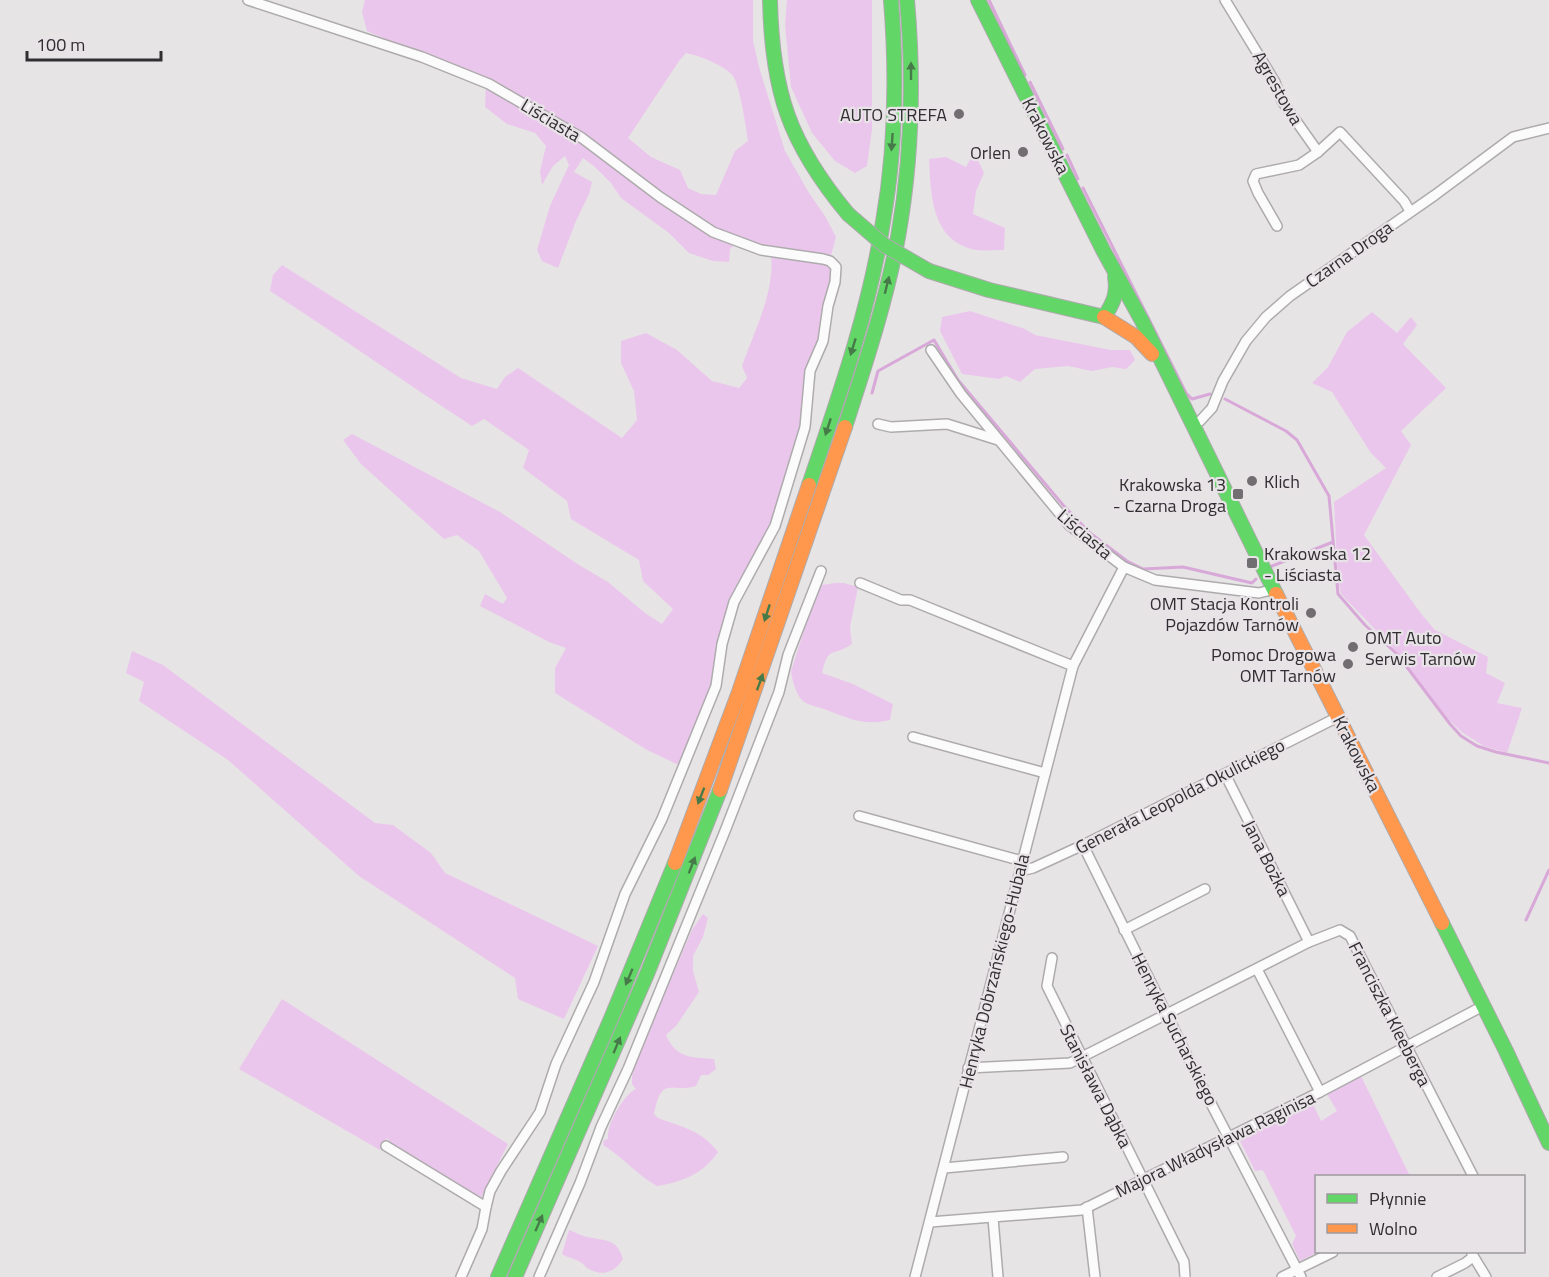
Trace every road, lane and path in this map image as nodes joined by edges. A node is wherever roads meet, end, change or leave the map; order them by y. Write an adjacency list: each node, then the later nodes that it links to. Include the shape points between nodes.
1 (770, 0): 13 (main road, bridge, via 772,56 787,119 813,171 848,214 884,245 929,271 1011,296)
2 (891, 0): 59 (main road, one-way to 59, via 895,61 891,167 878,255 854,344 749,667 674,869)
3 (978, 0): 11 (main road, Krakowska)
4 (1225, 0): 8 (street, Agrestowa, via 1275,82 1282,101)
5 (254, 1): 51 (street, Liściasta, via 423,57 489,84 582,138 712,232 760,250 823,259 836,267 823,341 810,372 805,427 775,526 734,602 716,686 663,819 624,894 594,982 556,1064 540,1112 501,1171)
6 (908, 2): 60 (main road, one-way to 6, via 688,873 764,671 863,370 892,267 902,208 910,109)
7 (1549, 128): 9 (street, Czarna Droga, via 1513,137)
8 (1318, 152): 9 (street, via 1340,132); 10 (street, via 1299,165 1256,174 1253,181)
9 (1410, 211): 18 (street, Czarna Droga, via 1266,317 1232,363 1212,408)
10 (1277, 226)
11 (1114, 272): 12 (main road, Krakowska); 13 (main road, Krakowska, via 1116,297)
12 (1123, 285): 13 (main road, via 1120,306); 14 (main road, Krakowska)
13 (1104, 317): 14 (main road, Krakowska, via 1128,321); 16 (main road, Krakowska, via 1136,337)
14 (1149, 338): 16 (main road, Krakowska)
15 (931, 350): 19 (street, Liściasta)
16 (1162, 365): 18 (main road, Krakowska)
17 (878, 424): 19 (street, via 947,424)
18 (1192, 425): 23 (main road, Krakowska)
19 (998, 440): 20 (street, Liściasta, via 1069,525)
20 (1124, 567): 23 (street, Liściasta, via 1155,580 1259,593); 24 (street, Henryka Dobrzańskiego-Hubala)
21 (821, 571): 61 (street, via 733,811)
22 (860, 583): 24 (street)
23 (1274, 589): 25 (main road, Krakowska)
24 (1073, 666): 27 (street, Henryka Dobrzańskiego-Hubala)
25 (1338, 717): 28 (street, Generała Leopolda Okulickiego); 38 (main road, Krakowska)
26 (913, 737): 27 (street)
27 (1045, 773): 31 (street, Henryka Dobrzańskiego-Hubala)
28 (1225, 774): 30 (street, Generała Leopolda Okulickiego); 35 (street, Jana Bożka)
29 (859, 816): 31 (street)
30 (1083, 845): 32 (street, Generała Leopolda Okulickiego); 34 (street, Henryka Sucharskiego)
31 (1022, 861): 32 (street, Henryka Dobrzańskiego-Hubala)
32 (1020, 871): 42 (street, Henryka Dobrzańskiego-Hubala)
33 (1205, 889): 34 (street)
34 (1124, 930): 39 (street, Henryka Sucharskiego)
35 (1309, 942): 37 (street, Franciszka Kleeberga); 40 (street, Franciszka Kleeberga, via 1340,930 1350,936)
36 (1052, 958): 41 (street, Stanisława Dąbka, via 1047,987)
37 (1257, 969): 39 (street, Franciszka Kleeberga); 43 (street)
38 (1483, 1006): 40 (street, Majora Władysława Raginisa); 45 (main road, Krakowska)
39 (1168, 1014): 41 (street, Franciszka Kleeberga); 44 (street, Henryka Sucharskiego)
40 (1407, 1046): 43 (street, Majora Władysława Raginisa); 49 (street, Franciszka Kleeberga)
41 (1081, 1058): 42 (street, Franciszka Kleeberga, via 1070,1063); 50 (street, Stanisława Dąbka)
42 (968, 1068): 48 (street, Henryka Dobrzańskiego-Hubala)
43 (1320, 1092): 44 (street, Majora Władysława Raginisa)
44 (1229, 1136): 50 (street, Majora Władysława Raginisa); 57 (street, Henryka Sucharskiego)
45 (1549, 1143)
46 (386, 1146): 51 (street)
47 (1063, 1157): 48 (street)
48 (944, 1168): 54 (street, Henryka Dobrzańskiego-Hubala)
49 (1472, 1175)
50 (1144, 1180): 52 (street, Majora Władysława Raginisa); 65 (street, Stanisława Dąbka, via 1184,1262)
51 (486, 1207): 58 (street, via 482,1229)
52 (1087, 1207): 53 (street, Majora Władysława Raginisa); 64 (street)
53 (993, 1218): 54 (street, Majora Władysława Raginisa); 63 (street)
54 (930, 1222): 62 (street, Henryka Dobrzańskiego-Hubala)
55 (1330, 1253): 57 (street)
56 (1472, 1254): 67 (street, via 1466,1263); 68 (street)
57 (1299, 1273): 66 (street)
58 (461, 1277)
59 (498, 1277)
60 (515, 1277)
61 (539, 1277)
62 (915, 1277)
63 (998, 1277)
64 (1095, 1277)
65 (1185, 1277)
66 (1282, 1277)
67 (1437, 1277)
68 (1485, 1277)

